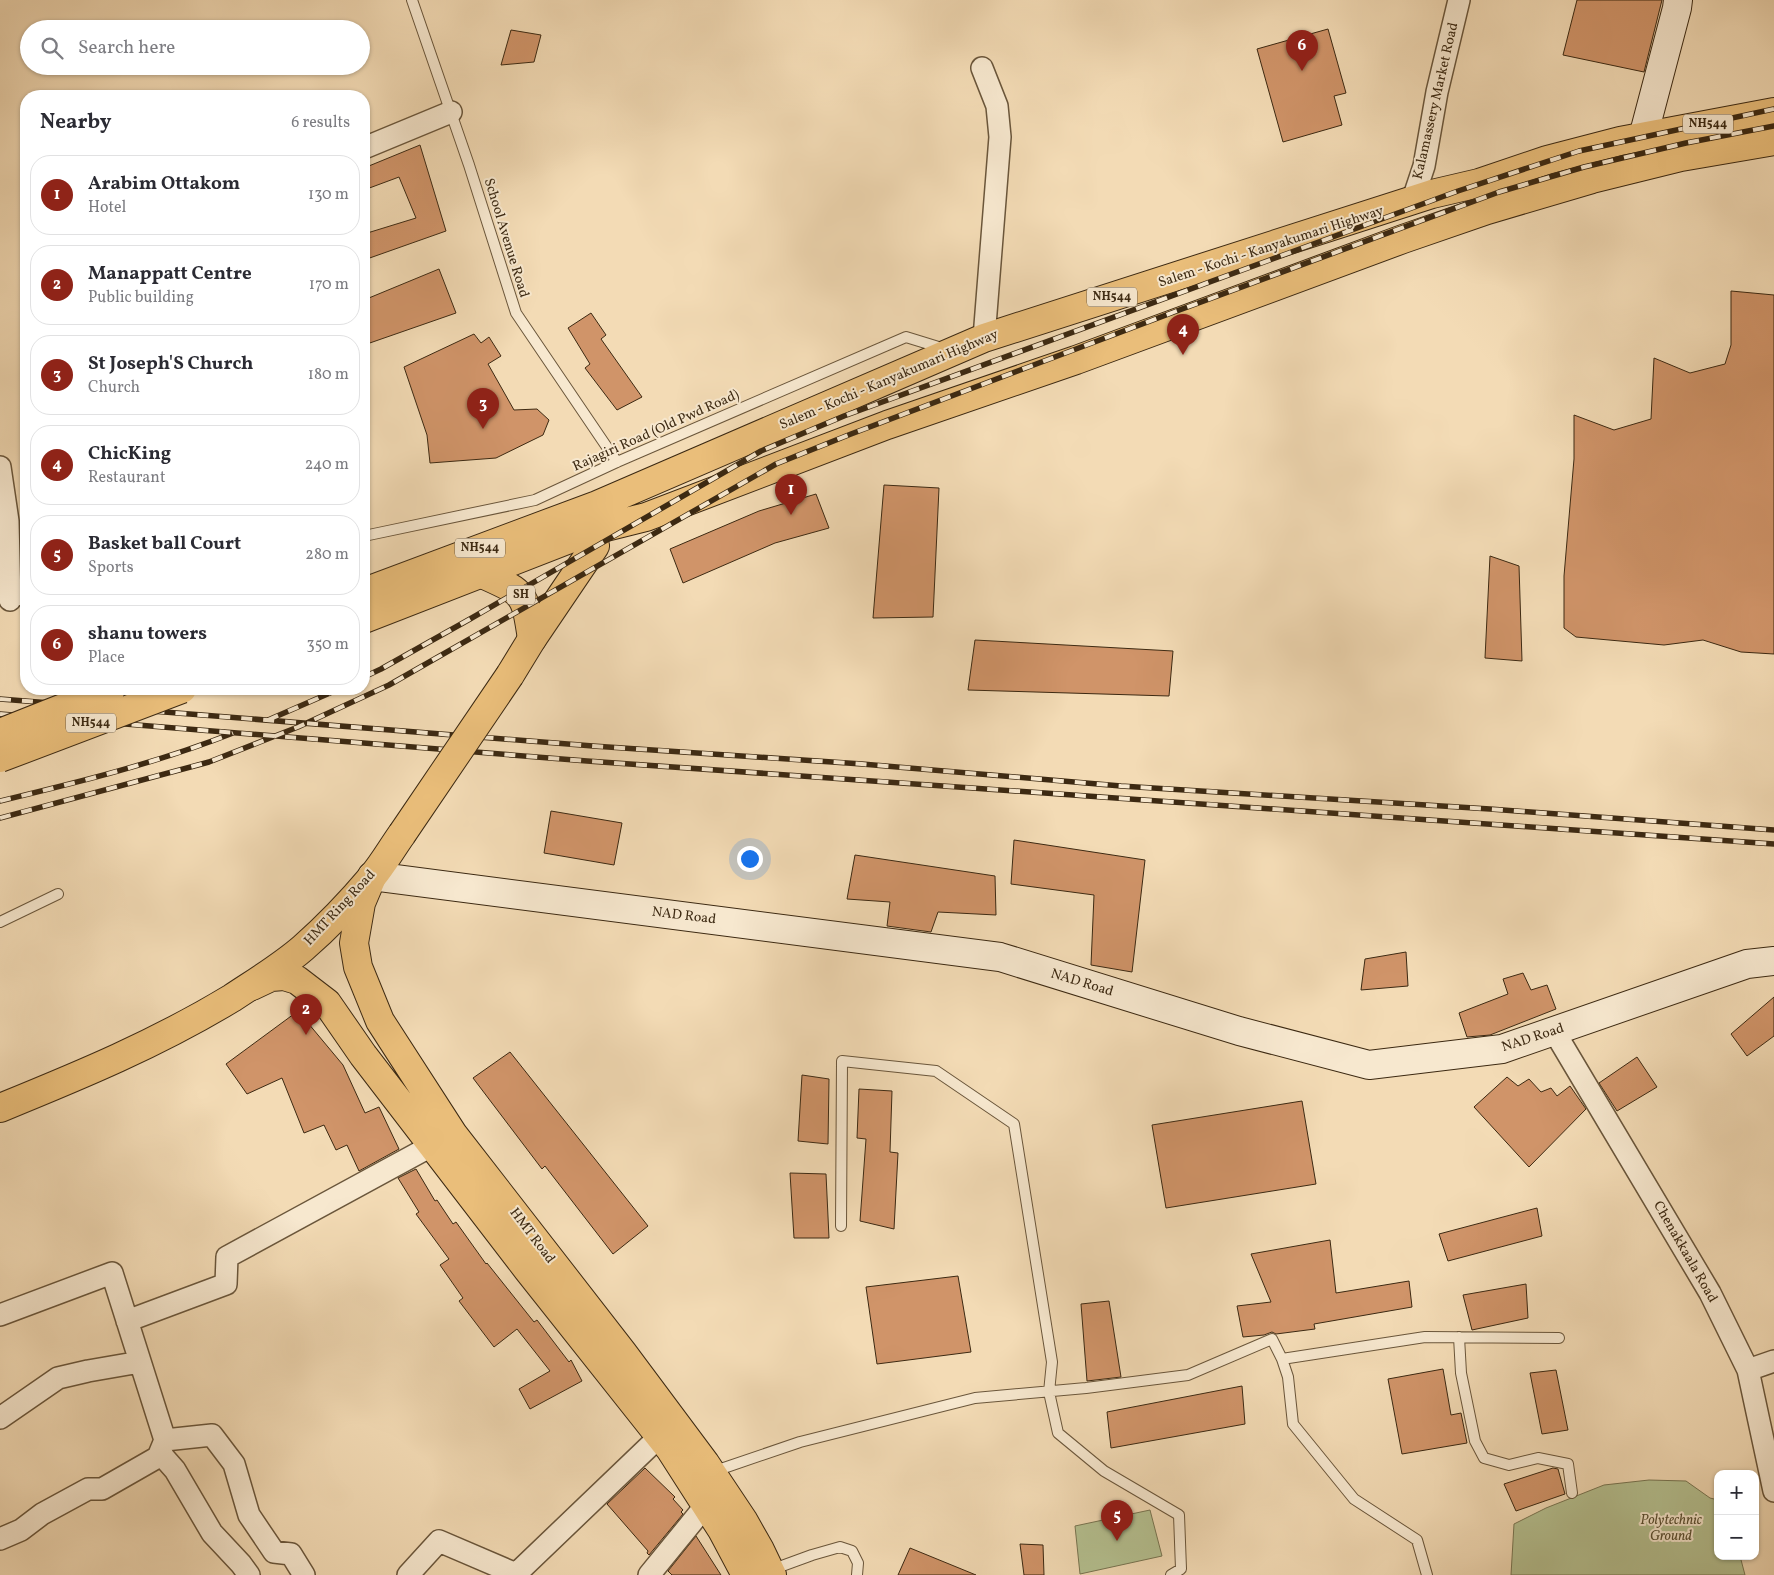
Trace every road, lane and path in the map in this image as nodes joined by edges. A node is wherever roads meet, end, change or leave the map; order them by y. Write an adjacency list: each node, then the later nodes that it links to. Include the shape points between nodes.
1 (412, 0): 5 (lane, School Avenue Road)
2 (1458, 0): 10 (street, Kalamassery Market Road, via 1424,166)
3 (1678, 0): 7 (street)
4 (982, 68): 11 (street, via 997,106 1000,137)
5 (451, 112): 9 (street); 13 (lane, School Avenue Road, via 516,313)
6 (1774, 112): 7 (main road, Salem - Kochi - Kanyakumari Highway / NH544)
7 (1643, 137): 10 (main road, Salem - Kochi - Kanyakumari Highway / NH544, via 1547,160)
8 (1774, 141): 16 (main road, NH544, via 1672,159 1487,210 1076,360 887,425 646,516)
9 (370, 146)
10 (1412, 202): 11 (main road, Salem - Kochi - Kanyakumari Highway / NH544)
11 (984, 338): 12 (main road, Salem - Kochi - Kanyakumari Highway / NH544)
12 (952, 351): 13 (lane, Rajagiri Road (Old Pwd Road), via 906,337); 15 (main road, Salem - Kochi - Kanyakumari Highway / NH544)
13 (617, 462): 17 (lane, Rajagiri Road (Old Pwd Road), via 535,500)
14 (0, 467): 21 (street, via 8,521)
15 (543, 525): 18 (main road); 20 (main road, Salem - Kochi - Kanyakumari Highway / NH544)
16 (590, 531): 18 (main road, NH544); 23 (main road, HMT Ring Road, via 595,546)
17 (370, 535)
18 (534, 552): 19 (main road, NH544)
19 (480, 573): 22 (main road, NH544); 23 (main road, SH, via 519,593 526,606)
20 (370, 590)
21 (12, 600)
22 (370, 617)
23 (532, 640): 28 (main road, HMT Ring Road, bridge)
24 (97, 695): 26 (main road, NH544, bridge)
25 (166, 695): 27 (main road, NH544, bridge)
26 (0, 733)
27 (0, 758)
28 (372, 876): 32 (main road, HMT Ring Road, via 304,947); 33 (street, NAD Road, via 1000,957 1239,1031 1370,1065 1502,1049); 49 (main road, HMT Road, via 361,903 354,943 358,967 380,1021 454,1134)
29 (58, 894): 30 (lane)
30 (0, 922)
31 (1774, 961): 33 (street, NAD Road, via 1747,964)
32 (246, 988): 34 (main road, HMT Ring Road, via 196,1020 145,1046); 35 (main road, HMT Road, via 271,977 284,976 297,980 327,1003)
33 (1554, 1031): 44 (street, Chenakkaala Road, via 1710,1293)
34 (0, 1108)
35 (433, 1145): 38 (street, via 227,1257 226,1284); 47 (main road, HMT Road)
36 (841, 1226): 45 (lane, via 842,1061 936,1071 1014,1124 1052,1362)
37 (0, 1315): 38 (street, via 112,1274)
38 (127, 1321): 43 (street)
39 (1459, 1337): 40 (lane); 41 (lane, via 1425,1337); 51 (lane, via 1461,1373 1475,1441 1484,1458 1509,1465 1538,1458 1568,1464)
40 (1559, 1338)
41 (1282, 1359): 45 (lane, via 1272,1339 1188,1374); 62 (lane, via 1288,1377 1293,1424 1354,1499 1417,1540)
42 (1774, 1361): 44 (street)
43 (140, 1362): 46 (street, via 58,1378); 48 (street)
44 (1748, 1370): 50 (street, Chenakkaala Road)
45 (1049, 1392): 49 (lane, via 975,1398 800,1442); 61 (lane, via 1058,1433 1104,1471 1179,1515 1181,1569)
46 (0, 1418)
47 (660, 1436): 52 (main road, HMT Road); 58 (street)
48 (162, 1447): 53 (street, via 158,1457 102,1489 88,1489 42,1514 21,1530); 55 (street, via 212,1533); 56 (street, via 212,1435 234,1464 249,1515 274,1552 291,1554)
49 (711, 1472): 54 (main road, HMT Road, via 743,1520)
50 (1774, 1491)
51 (1572, 1493)
52 (706, 1505): 54 (main road, HMT Road); 59 (street)
53 (0, 1539)
54 (762, 1573): 60 (lane, via 840,1547 852,1551 858,1563)
55 (249, 1575)
56 (304, 1575)
57 (408, 1575): 58 (street, via 439,1541)
58 (516, 1575)
59 (649, 1575)
60 (857, 1575)
61 (1171, 1575)
62 (1427, 1575)

